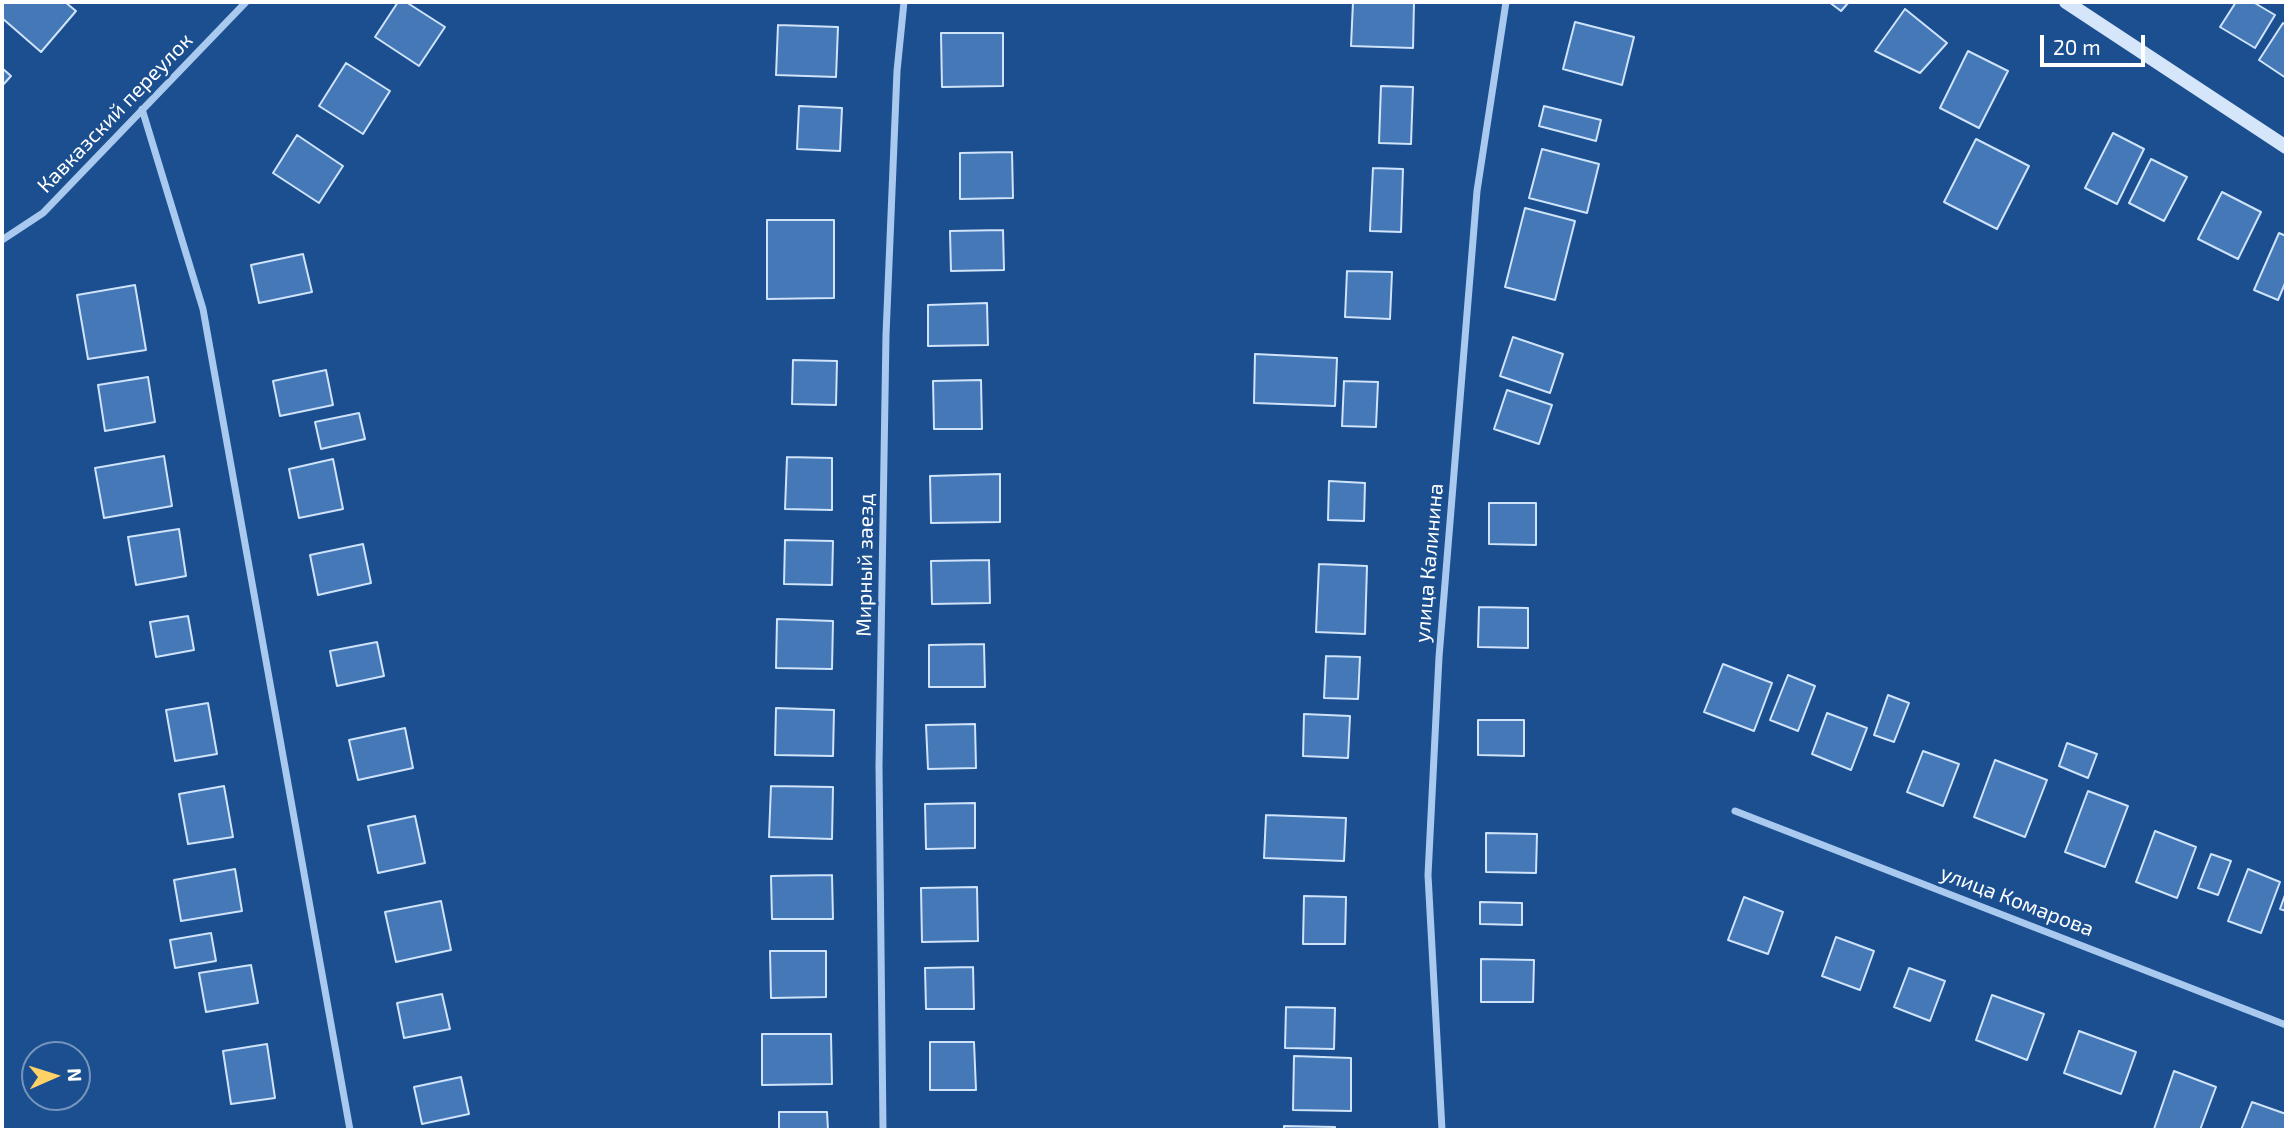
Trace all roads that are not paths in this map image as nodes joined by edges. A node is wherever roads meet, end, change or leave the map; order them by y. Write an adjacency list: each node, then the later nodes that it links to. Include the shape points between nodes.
1 (246, 2): 5 (street, Кавказский переулок)
2 (904, 2): 11 (street, Мирный заезд, via 886,335 879,765)
3 (1506, 2): 12 (street, улица Калинина, via 1477,191 1439,657 1428,875)
4 (2066, 2): 6 (street)
5 (142, 109): 7 (street, Кавказский переулок, via 43,213); 10 (street, via 202,309)
6 (2286, 147)
7 (2, 240)
8 (1735, 811): 9 (street, улица Комарова)
9 (2286, 1025)
10 (351, 1130)
11 (883, 1130)
12 (1443, 1130)

